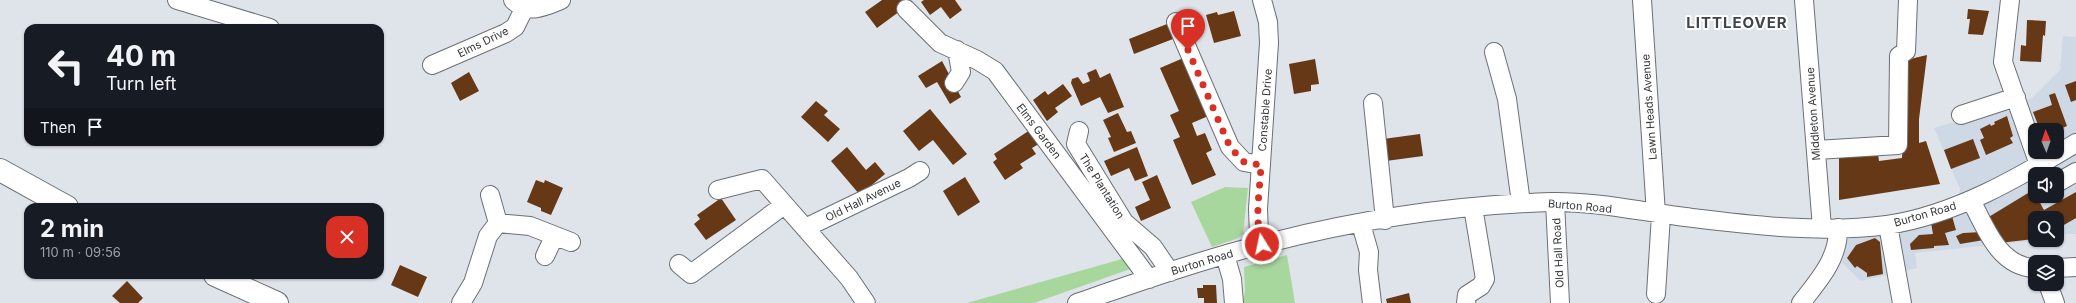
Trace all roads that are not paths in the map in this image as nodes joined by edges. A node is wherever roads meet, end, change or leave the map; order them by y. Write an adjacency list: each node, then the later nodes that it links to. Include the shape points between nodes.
1 (177, 0): 11 (street)
2 (561, 0): 8 (street, via 541,7)
3 (1262, 0): 22 (street, Constable Drive, via 1268,22 1269,43)
4 (1642, 0): 36 (street, Lawn Heads Avenue)
5 (1804, 0): 21 (street, Middleton Avenue)
6 (1908, 0): 21 (street, via 1906,51 1899,56 1898,145)
7 (2010, 0): 16 (street, via 2003,62)
8 (519, 4): 14 (street, Elms Drive, via 515,27)
9 (906, 9): 12 (street, Elms Garden, via 936,40)
10 (1176, 22): 22 (street, via 1230,147 1244,162)
11 (257, 24)
12 (958, 50): 15 (street, via 960,72); 54 (street, Elms Garden, via 995,71)
13 (1494, 52): 33 (street, via 1507,99)
14 (432, 65)
15 (954, 83)
16 (2016, 97): 18 (street); 23 (street)
17 (1374, 103): 37 (street)
18 (1962, 115)
19 (1079, 131): 52 (street, The Plantation, via 1076,144 1112,204 1124,222 1154,247)
20 (2076, 143): 23 (street, Burton Road)
21 (1816, 150): 42 (street, Middleton Avenue)
22 (1261, 165): 45 (street, Constable Drive, via 1258,209)
23 (2039, 165): 30 (street, Burton Road)
24 (0, 170): 32 (main road)
25 (920, 171): 41 (street, Old Hall Avenue)
26 (2076, 172): 27 (street)
27 (2064, 179)
28 (718, 190): 34 (street, via 762,179)
29 (490, 195): 38 (street)
30 (1971, 200): 40 (street, Burton Road); 50 (street, via 1993,243 2017,265)
31 (1555, 202): 33 (street, Burton Road); 36 (street, Burton Road); 64 (street, Old Hall Road)
32 (60, 203)
33 (1521, 204): 35 (street, Burton Road)
34 (784, 205): 41 (street); 48 (street, via 691,274)
35 (1473, 207): 37 (street, Burton Road); 63 (street, via 1485,279 1481,286 1467,295)
36 (1658, 214): 42 (street, Burton Road, via 1739,224); 56 (street, Lawn Heads Avenue)
37 (1385, 220): 39 (street, Burton Road)
38 (498, 224): 43 (street, via 530,226); 58 (street, via 488,236 473,283)
39 (1361, 224): 45 (street, Burton Road); 62 (street, via 1369,252 1368,270)
40 (1888, 225): 42 (street, Burton Road); 66 (street)
41 (805, 228): 59 (street, via 849,278)
42 (1830, 228): 65 (street, Middleton Avenue, via 1838,239 1835,253)
43 (554, 237): 44 (street); 47 (street)
44 (571, 242)
45 (1262, 244): 46 (street, Burton Road)
46 (1226, 255): 52 (street, Burton Road); 61 (street, via 1232,278)
47 (545, 256)
48 (679, 264)
49 (2076, 267): 51 (street)
50 (2028, 268)
51 (2064, 268)
52 (1170, 272): 54 (street, Burton Road)
53 (224, 279): 57 (main road)
54 (1149, 279): 60 (street, Burton Road)
55 (2051, 291): 67 (street)
56 (1656, 294)
57 (277, 303)
58 (461, 303)
59 (866, 303)
60 (1076, 303)
61 (1234, 303)
62 (1372, 303)
63 (1466, 303)
64 (1560, 303)
65 (1801, 303)
66 (1902, 303)
67 (2055, 303)

